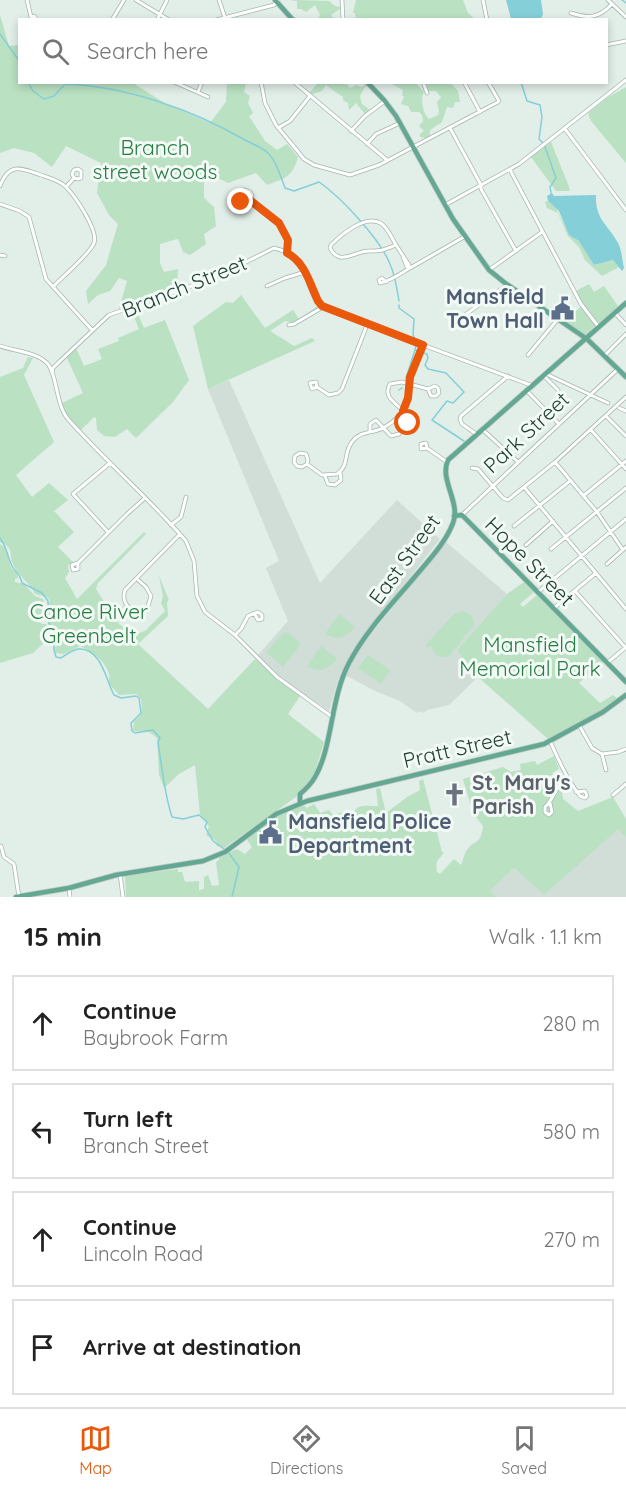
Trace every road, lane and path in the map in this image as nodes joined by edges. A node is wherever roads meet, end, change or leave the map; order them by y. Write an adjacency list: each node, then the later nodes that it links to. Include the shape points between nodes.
1 (27, 0): 13 (street)
2 (124, 0): 14 (street)
3 (136, 0): 11 (street)
4 (167, 0): 11 (street)
5 (219, 0): 17 (street)
6 (342, 0): 20 (street)
7 (483, 0): 21 (street)
8 (608, 0): 10 (street)
9 (277, 1): 18 (street); 19 (main road)
10 (612, 4): 12 (street); 22 (street, via 594,17 573,14)
11 (159, 15): 15 (street); 16 (street)
12 (626, 17)
13 (30, 18)
14 (113, 18)
15 (158, 18)
16 (165, 18)
17 (225, 18)
18 (228, 18)
19 (291, 18)
20 (343, 18)
21 (487, 18)
22 (574, 18)
23 (626, 41): 24 (street)
24 (608, 45)
25 (626, 80): 43 (street)
26 (179, 84): 34 (street)
27 (201, 84): 34 (street)
28 (261, 84): 41 (street, via 265,103)
29 (296, 84): 36 (street)
30 (369, 84): 38 (main road)
31 (424, 84): 35 (street)
32 (465, 84): 39 (street)
33 (489, 84): 39 (street, via 499,102)
34 (198, 92): 37 (street)
35 (427, 93)
36 (310, 96): 41 (street, via 290,121); 44 (street)
37 (208, 97)
38 (385, 101): 40 (main road); 44 (street)
39 (480, 112): 42 (street)
40 (400, 123): 45 (street, via 378,133); 46 (main road)
41 (278, 128): 47 (street, via 308,162 346,175)
42 (450, 128): 46 (street); 50 (street)
43 (564, 129): 48 (street); 56 (street)
44 (351, 131): 45 (street)
45 (367, 144): 47 (street)
46 (413, 147): 47 (street); 55 (main road)
47 (387, 160)
48 (510, 170): 50 (street); 57 (street)
49 (74, 178): 52 (street)
50 (481, 185): 55 (street); 60 (street)
51 (0, 186): 52 (street, via 7,173 19,168 53,178)
52 (66, 187): 70 (street, via 96,236 93,246)
53 (251, 201): 53 (street, via 250,192 241,192 241,202); 61 (street, via 279,223 288,240)
54 (0, 204): 70 (street, via 28,217 43,270)
55 (444, 205): 58 (main road)
56 (626, 210)
57 (542, 232): 60 (street); 79 (street, via 581,304)
58 (464, 237): 64 (street); 65 (main road)
59 (396, 245): 59 (street, via 382,224 375,222 351,227 331,245 332,252 344,258); 64 (street)
60 (516, 251): 65 (street)
61 (287, 253): 66 (street, via 297,259); 80 (street, Branch Street, via 269,250 232,271 112,314)
62 (0, 255): 63 (street)
63 (6, 256)
64 (409, 268): 67 (street)
65 (489, 270): 68 (main road)
66 (305, 272): 69 (street); 72 (street)
67 (386, 282)
68 (507, 285): 74 (main road); 75 (street)
69 (267, 286)
70 (53, 287): 80 (street)
71 (626, 303): 73 (main road)
72 (323, 307): 76 (street); 77 (street)
73 (614, 312): 78 (street); 79 (main road)
74 (558, 319): 82 (main road); 85 (street)
75 (455, 322)
76 (289, 325)
77 (367, 325): 83 (street); 96 (street, via 342,389 329,395)
78 (626, 325)
79 (598, 326): 82 (main road)
80 (92, 330): 87 (street, Branch Street)
81 (626, 334): 86 (street)
82 (585, 339): 86 (main road); 91 (main road)
83 (423, 345): 92 (street); 94 (street)
84 (0, 346): 88 (street, via 44,360)
85 (528, 355)
86 (604, 356): 89 (main road)
87 (58, 363): 88 (street, Branch Street); 90 (street, Branch Street)
88 (50, 366): 90 (street)
89 (618, 369): 93 (main road); 100 (street, Park Street)
90 (52, 373): 119 (street, via 65,415)
91 (545, 375): 95 (main road); 98 (street); 100 (street)
92 (508, 376): 95 (street); 112 (street, via 461,416 462,424)
93 (626, 376)
94 (410, 383): 97 (street); 104 (street); 104 (street, via 393,382 387,390 389,399)
95 (533, 386): 99 (main road)
96 (317, 387)
97 (428, 389)
98 (558, 390)
99 (527, 391): 107 (street); 109 (main road)
100 (590, 395): 102 (street); 107 (street, Park Street)
101 (626, 397): 106 (street)
102 (608, 403)
103 (619, 408): 105 (street)
104 (403, 411): 108 (street); 108 (street, via 408,421 401,432 391,436)
105 (626, 411)
106 (606, 416): 110 (street); 113 (street)
107 (559, 424): 117 (street, Park Street)
108 (384, 428): 111 (street); 111 (street, via 376,420 370,424)
109 (482, 429): 112 (main road); 117 (street)
110 (591, 430): 118 (street); 121 (street)
111 (370, 431): 124 (street, via 350,444)
112 (476, 434): 116 (main road)
113 (626, 436)
114 (427, 448): 116 (street)
115 (626, 461): 121 (street)
116 (447, 462): 136 (main road, East Street)
117 (518, 462): 127 (street, Park Street)
118 (555, 462): 126 (street); 128 (street)
119 (110, 463): 132 (street); 142 (street, via 73,494)
120 (307, 464): 120 (street, via 306,454 295,456 297,466); 125 (street)
121 (622, 464): 123 (street); 130 (street)
122 (472, 468): 127 (street, via 478,469)
123 (626, 470)
124 (340, 472): 125 (street); 125 (street, via 341,480 335,485 328,484)
125 (325, 476)
126 (570, 481): 130 (street); 133 (street)
127 (493, 486): 128 (street, via 507,500); 135 (street, Park Street)
128 (525, 487): 133 (street)
129 (626, 488): 134 (street)
130 (583, 496): 134 (street)
131 (186, 497): 139 (street, via 182,516)
132 (145, 498): 139 (street); 142 (street)
133 (539, 505): 138 (street); 140 (street)
134 (597, 512): 141 (street); 144 (street)
135 (462, 515): 136 (main road); 154 (main road, Hope Street)
136 (454, 516): 163 (main road, East Street, via 432,556 351,658)
137 (626, 519): 141 (street)
138 (553, 521): 144 (street); 145 (street)
139 (171, 525): 143 (street)
140 (514, 526)
141 (611, 531): 146 (street); 148 (street)
142 (108, 532): 149 (street)
143 (180, 534): 152 (street); 158 (street, via 192,555 200,604)
144 (567, 537): 147 (street); 148 (street)
145 (526, 545)
146 (625, 548): 150 (street)
147 (551, 549)
148 (582, 555): 151 (street); 154 (street)
149 (78, 563)
150 (607, 564)
151 (596, 573): 153 (street); 156 (street)
152 (136, 579): 152 (street, via 123,596 126,606 138,611 148,606 151,596)
153 (575, 591): 155 (street); 159 (street)
154 (538, 592): 155 (main road, Hope Street)
155 (554, 608): 160 (main road, Hope Street)
156 (626, 609)
157 (254, 613): 158 (street)
158 (235, 635): 163 (street, via 277,677)
159 (626, 647): 160 (street)
160 (607, 663): 161 (main road, Hope Street)
161 (626, 682)
162 (626, 694): 164 (main road, Pratt Street)
163 (331, 716): 174 (main road, East Street, via 319,768 300,794)
164 (579, 725): 165 (main road, Pratt Street); 167 (street, via 592,748)
165 (550, 741): 169 (street); 174 (main road, Pratt Street)
166 (626, 749): 167 (street)
167 (602, 754): 168 (street)
168 (606, 770)
169 (567, 779): 171 (street); 173 (street, via 556,787)
170 (625, 786): 172 (street)
171 (576, 792)
172 (613, 795)
173 (550, 803)
174 (300, 804): 176 (main road, Pratt Street, via 268,819 226,850 195,864)
175 (1, 846): 178 (street, via 4,857 14,864)
176 (120, 874): 177 (main road); 180 (street)
177 (69, 888): 178 (main road); 179 (street)
178 (17, 897)
179 (70, 897)
180 (123, 897)

